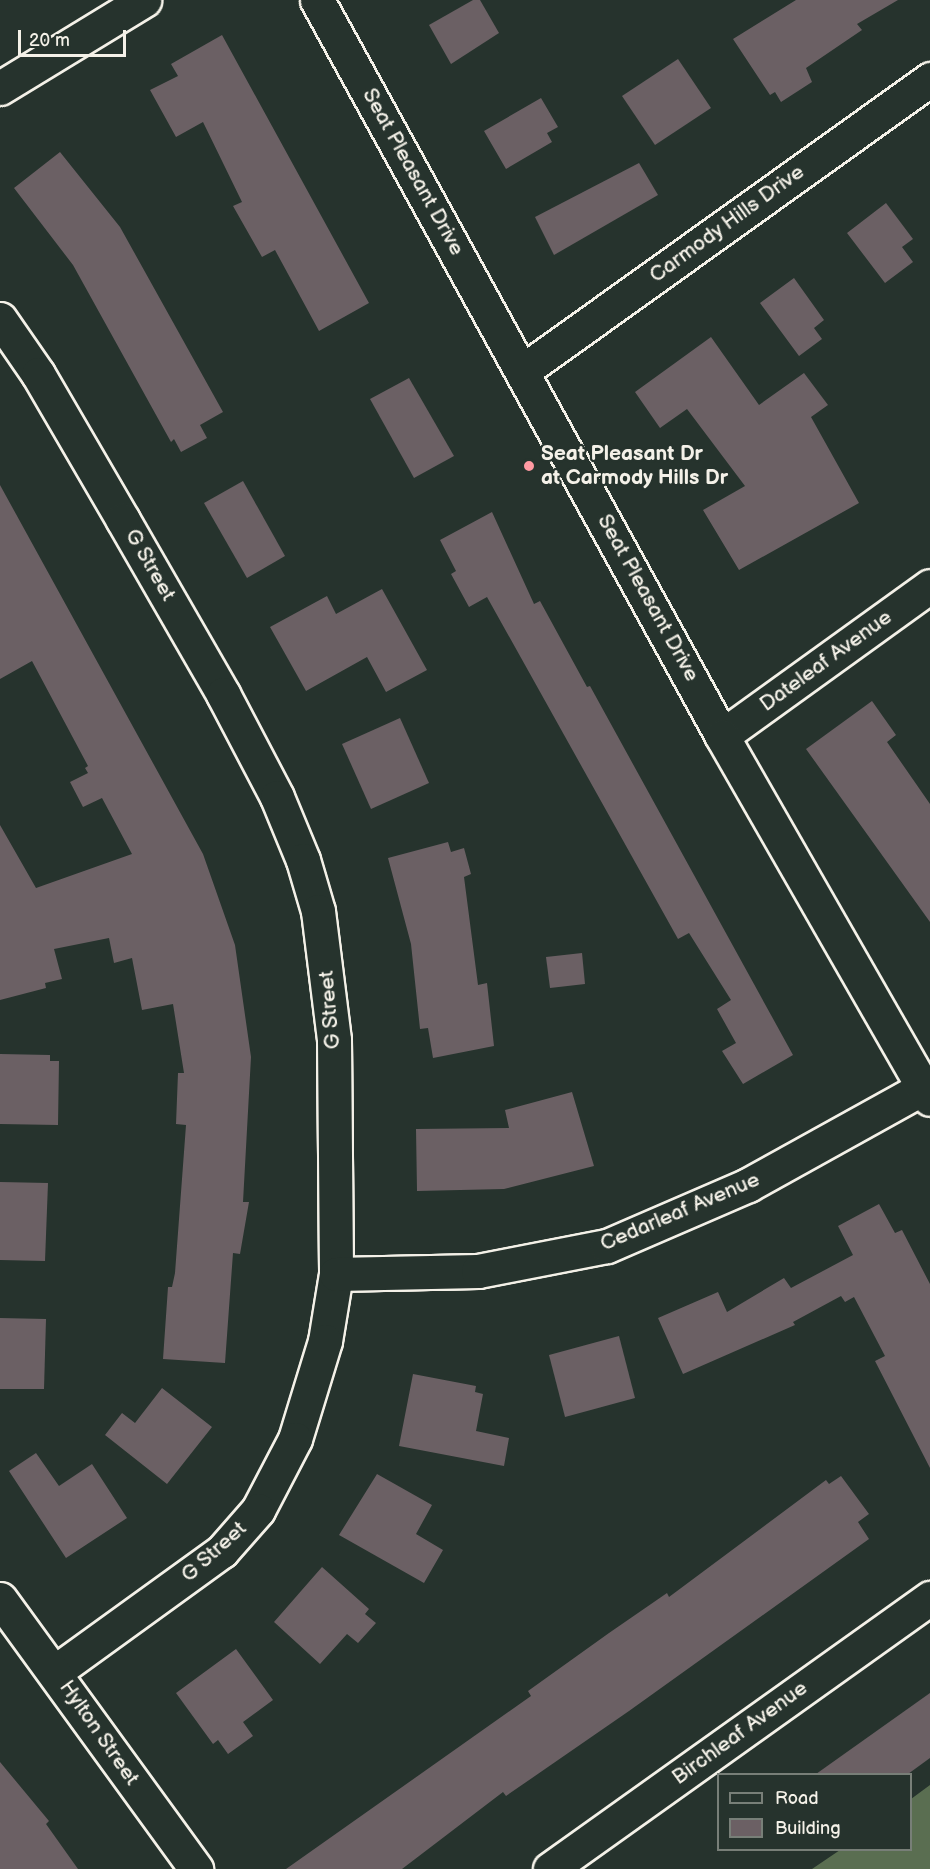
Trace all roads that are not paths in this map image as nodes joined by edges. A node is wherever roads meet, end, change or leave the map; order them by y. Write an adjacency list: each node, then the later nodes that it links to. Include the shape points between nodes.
1 (144, 0): 4 (street)
2 (317, 0): 6 (street, Seat Pleasant Drive)
3 (930, 79): 6 (street, Carmody Hills Drive)
4 (0, 88)
5 (0, 319): 10 (street, G Street, via 38,374 223,694 277,797 303,860 318,911 330,982)
6 (524, 370): 8 (street, Seat Pleasant Drive)
7 (930, 586): 8 (street, Dateleaf Avenue)
8 (722, 736): 9 (street, Seat Pleasant Drive)
9 (928, 1090): 10 (street, Cedarleaf Avenue, via 748,1185 607,1246 478,1271)
10 (336, 1274): 13 (street, G Street, via 312,1390 296,1439 258,1510 222,1551)
11 (930, 1598): 15 (street, Birchleaf Avenue)
12 (0, 1599): 13 (street, Hylton Street)
13 (56, 1671): 14 (street, Hylton Street)
14 (196, 1869)
15 (549, 1869)

